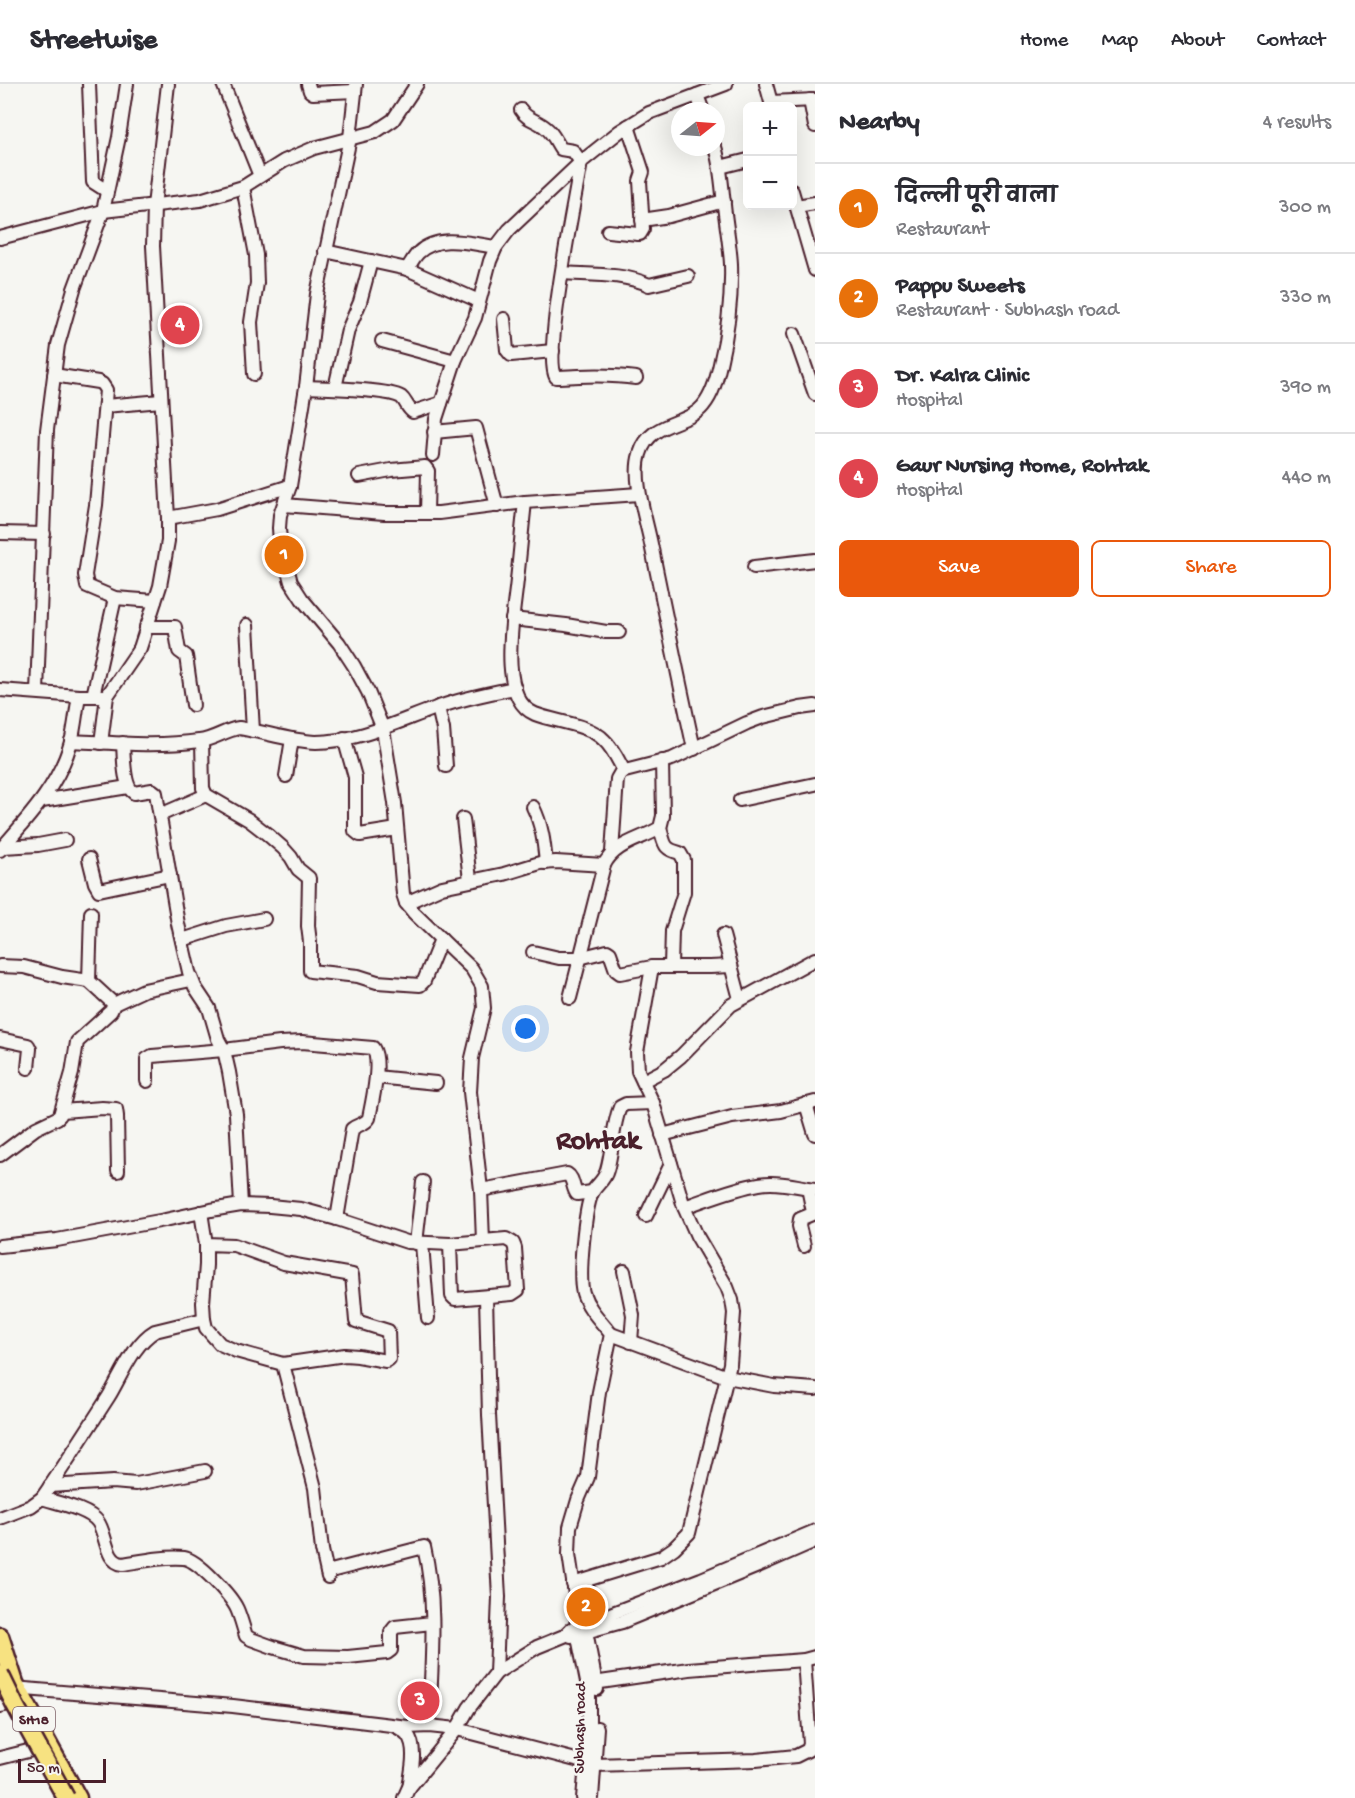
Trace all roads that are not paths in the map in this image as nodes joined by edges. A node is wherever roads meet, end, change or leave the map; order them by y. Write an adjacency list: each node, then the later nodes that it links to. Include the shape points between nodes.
1 (89, 84): 25 (street, via 93,182)
2 (127, 84): 25 (street)
3 (168, 84): 29 (street)
4 (223, 84): 23 (street)
5 (308, 84): 9 (street, via 313,93)
6 (417, 84): 18 (street, via 393,120 375,132)
7 (726, 84): 10 (street)
8 (766, 84): 13 (street)
9 (355, 87): 18 (street)
10 (697, 95): 12 (street); 16 (street, via 649,113)
11 (813, 100): 14 (street); 17 (street)
12 (700, 102)
13 (770, 102)
14 (792, 102)
15 (521, 110): 21 (street, via 526,118 547,128 561,149 573,151)
16 (628, 126): 21 (street); 32 (street, via 643,172)
17 (815, 126)
18 (350, 138): 23 (street, via 314,148); 36 (street)
19 (717, 156): 22 (street)
20 (743, 161): 22 (street)
21 (581, 162): 35 (street); 40 (street)
22 (720, 167): 26 (street)
23 (260, 176): 24 (street)
24 (243, 187): 29 (street, via 200,200); 48 (street, via 256,255 257,283 250,333)
25 (107, 191): 31 (street)
26 (724, 201): 32 (street); 61 (street, via 731,264 730,301 716,380 703,407 657,430 646,442 640,453)
27 (815, 203): 28 (street)
28 (797, 206)
29 (154, 207): 31 (street); 54 (street)
30 (797, 209): 39 (street)
31 (103, 211): 34 (street); 49 (street, via 74,289)
32 (642, 220): 33 (street, via 640,234)
33 (608, 231)
34 (0, 238)
35 (496, 247): 38 (street, via 435,243 417,254); 42 (street)
36 (326, 251): 37 (street); 51 (street)
37 (371, 261): 38 (street); 52 (street, via 348,330)
38 (407, 269): 42 (street)
39 (815, 270)
40 (562, 273): 41 (street, via 640,280 649,285); 46 (street)
41 (687, 276)
42 (479, 301): 47 (street)
43 (504, 319): 46 (street, via 511,355)
44 (794, 334): 53 (street)
45 (382, 341): 47 (street)
46 (553, 351): 50 (street, via 556,377 593,374)
47 (455, 361): 55 (street)
48 (254, 374)
49 (54, 375): 56 (street, via 102,384 106,390); 68 (street, via 47,430)
50 (636, 378)
51 (306, 387): 52 (street); 60 (street)
52 (335, 388): 55 (street, via 394,395 413,412)
53 (815, 394)
54 (161, 402): 56 (street); 66 (street)
55 (441, 403): 57 (street)
56 (105, 406): 71 (street, via 85,575 90,588)
57 (434, 432): 58 (street); 64 (street, via 476,428)
58 (433, 454)
59 (359, 476): 65 (street, via 425,467)
60 (290, 486): 63 (street); 66 (street, via 217,509)
61 (639, 494): 62 (street); 94 (street)
62 (525, 502): 64 (street); 73 (street)
63 (284, 505): 65 (street); 86 (street, via 280,542 291,582 344,650)
64 (497, 506): 65 (street)
65 (428, 513)
66 (168, 518): 72 (street, via 164,568)
67 (0, 533): 68 (street)
68 (44, 534): 79 (street)
69 (815, 560): 70 (street)
70 (754, 567)
71 (115, 598): 72 (street); 81 (street)
72 (155, 601): 75 (street)
73 (512, 619): 76 (street); 77 (street, via 510,652)
74 (247, 624): 87 (street)
75 (146, 627): 82 (street, via 138,651); 83 (street, via 175,627 179,651 186,656)
76 (619, 632)
77 (515, 688): 85 (street); 97 (street, via 524,708 603,738)
78 (0, 690): 79 (street)
79 (37, 692): 80 (street)
80 (79, 696): 81 (street); 90 (street)
81 (93, 696): 82 (street)
82 (106, 696): 92 (street)
83 (193, 705)
84 (815, 706): 94 (street, via 747,723)
85 (438, 707): 86 (street); 96 (street)
86 (383, 729): 88 (street); 108 (street)
87 (253, 731): 89 (street); 91 (street, via 232,729)
88 (344, 738): 89 (street, via 316,742); 108 (street, via 356,777 356,831 360,835)
89 (292, 739): 98 (street)
90 (71, 741): 92 (street); 102 (street)
91 (202, 741): 93 (street); 101 (street)
92 (101, 742): 93 (street)
93 (123, 743): 100 (street)
94 (694, 749): 95 (street)
95 (662, 761): 97 (street); 107 (street)
96 (446, 766)
97 (624, 771): 111 (street, via 617,778)
98 (286, 776)
99 (815, 784): 103 (street)
100 (128, 787): 102 (street); 105 (street, via 132,793 154,791)
101 (206, 795): 105 (street); 121 (street, via 267,834 308,876 311,973 420,985)
102 (42, 801): 110 (street)
103 (741, 801)
104 (533, 807): 113 (street, via 542,829)
105 (160, 815): 115 (street)
106 (463, 819): 116 (street)
107 (660, 828): 111 (street); 127 (street, via 666,848 680,853 684,860 684,892 672,931)
108 (397, 829): 117 (street)
109 (65, 840): 110 (street)
110 (1, 848)
111 (612, 852): 114 (street)
112 (89, 859): 115 (street, via 99,890)
113 (546, 863): 114 (street); 116 (street)
114 (604, 865): 124 (street)
115 (170, 875): 122 (street)
116 (470, 880): 117 (street)
117 (406, 903): 121 (street)
118 (92, 913): 131 (street)
119 (264, 919): 122 (street)
120 (723, 935): 128 (street)
121 (441, 939): 152 (street, via 472,969 484,994 470,1092)
122 (182, 940): 130 (street)
123 (533, 952): 124 (street)
124 (579, 958): 129 (street, via 607,951 618,972); 132 (street)
125 (815, 959): 133 (street)
126 (0, 966): 131 (street, via 24,967)
127 (671, 966): 128 (street); 129 (street)
128 (731, 966): 133 (street)
129 (652, 967): 140 (street, via 638,1052 638,1071)
130 (191, 980): 134 (street, via 144,990); 136 (street, via 209,1008)
131 (89, 981): 134 (street)
132 (570, 998)
133 (740, 999): 140 (street, via 681,1056)
134 (114, 1004): 144 (street, via 77,1041)
135 (0, 1039): 137 (street, via 28,1045)
136 (224, 1050): 138 (street, via 280,1042 370,1047 376,1054); 139 (street, via 149,1057); 154 (street, via 236,1114)
137 (28, 1068)
138 (376, 1077): 141 (street); 158 (street, via 369,1118 352,1129)
139 (147, 1081)
140 (643, 1081): 142 (street)
141 (436, 1083)
142 (653, 1103): 146 (street); 153 (street, via 620,1107 608,1169)
143 (811, 1103): 145 (street); 146 (street)
144 (62, 1111): 147 (street); 149 (street, via 116,1109)
145 (815, 1134)
146 (662, 1135): 148 (street)
147 (0, 1155)
148 (671, 1164): 155 (street); 157 (street)
149 (117, 1171)
150 (423, 1182): 161 (street)
151 (812, 1188): 155 (street, via 761,1184); 164 (street, via 813,1212 800,1219)
152 (481, 1190): 153 (street, via 567,1174 577,1194); 159 (street)
153 (592, 1192): 169 (street, via 580,1278 590,1309)
154 (241, 1205): 156 (street); 158 (street, via 301,1209)
155 (684, 1208): 172 (street, via 732,1300)
156 (201, 1212): 160 (street); 163 (street, via 57,1240)
157 (646, 1216)
158 (337, 1219): 161 (street)
159 (483, 1241): 162 (street); 166 (street, via 506,1239 513,1243 518,1286 512,1294)
160 (206, 1244): 168 (street); 171 (street, via 234,1245 284,1263 350,1274 354,1279 356,1321 389,1333 388,1361 345,1355)
161 (419, 1244): 162 (street); 167 (street)
162 (450, 1244): 166 (street, via 453,1298)
163 (0, 1246)
164 (804, 1246)
165 (624, 1271): 170 (street, via 633,1315)
166 (486, 1297): 185 (street, via 499,1597)
167 (428, 1318)
168 (204, 1319): 171 (street, via 206,1328 220,1344); 175 (street, via 154,1331 140,1343)
169 (611, 1334): 170 (street); 180 (street, Subhash road, via 588,1477 570,1527)
170 (631, 1342): 172 (street)
171 (284, 1364): 181 (street, via 315,1488 327,1574 424,1547 430,1571)
172 (727, 1377): 173 (street); 180 (street, via 689,1533 661,1557)
173 (815, 1389)
174 (205, 1471): 175 (street, via 136,1484)
175 (50, 1486): 176 (street)
176 (42, 1498): 177 (street); 181 (street, via 94,1517 112,1560 120,1564 176,1558 192,1561 233,1602 246,1636 273,1647 304,1656 382,1654 391,1650 395,1627)
177 (0, 1518)
178 (815, 1531): 182 (street)
179 (815, 1541): 182 (street, via 643,1613)
180 (573, 1584): 182 (street, Subhash road)
181 (432, 1623): 192 (street)
182 (580, 1627): 185 (street); 187 (street, Subhash road)
183 (0, 1636): 189 (main road, SH18)
184 (810, 1659): 187 (street, via 689,1669); 194 (street)
185 (496, 1672): 193 (street)
186 (0, 1674): 199 (main road, bridge)
187 (592, 1683): 197 (street, Subhash road)
188 (0, 1687): 189 (street); 190 (main road, SH18)
189 (18, 1689): 191 (street, via 233,1706); 200 (main road, SH18)
190 (5, 1705): 195 (main road, SH18)
191 (394, 1725): 192 (street); 198 (street, via 412,1744)
192 (429, 1726): 193 (street)
193 (457, 1729): 197 (street); 198 (street)
194 (812, 1744): 197 (street, via 796,1756 756,1760)
195 (36, 1749): 196 (street); 199 (main road, SH18)
196 (0, 1758)
197 (590, 1764): 201 (street, Subhash road); 202 (street, Subhash road)
198 (406, 1793)
199 (65, 1798)
200 (78, 1798)
201 (583, 1798)
202 (592, 1798)

